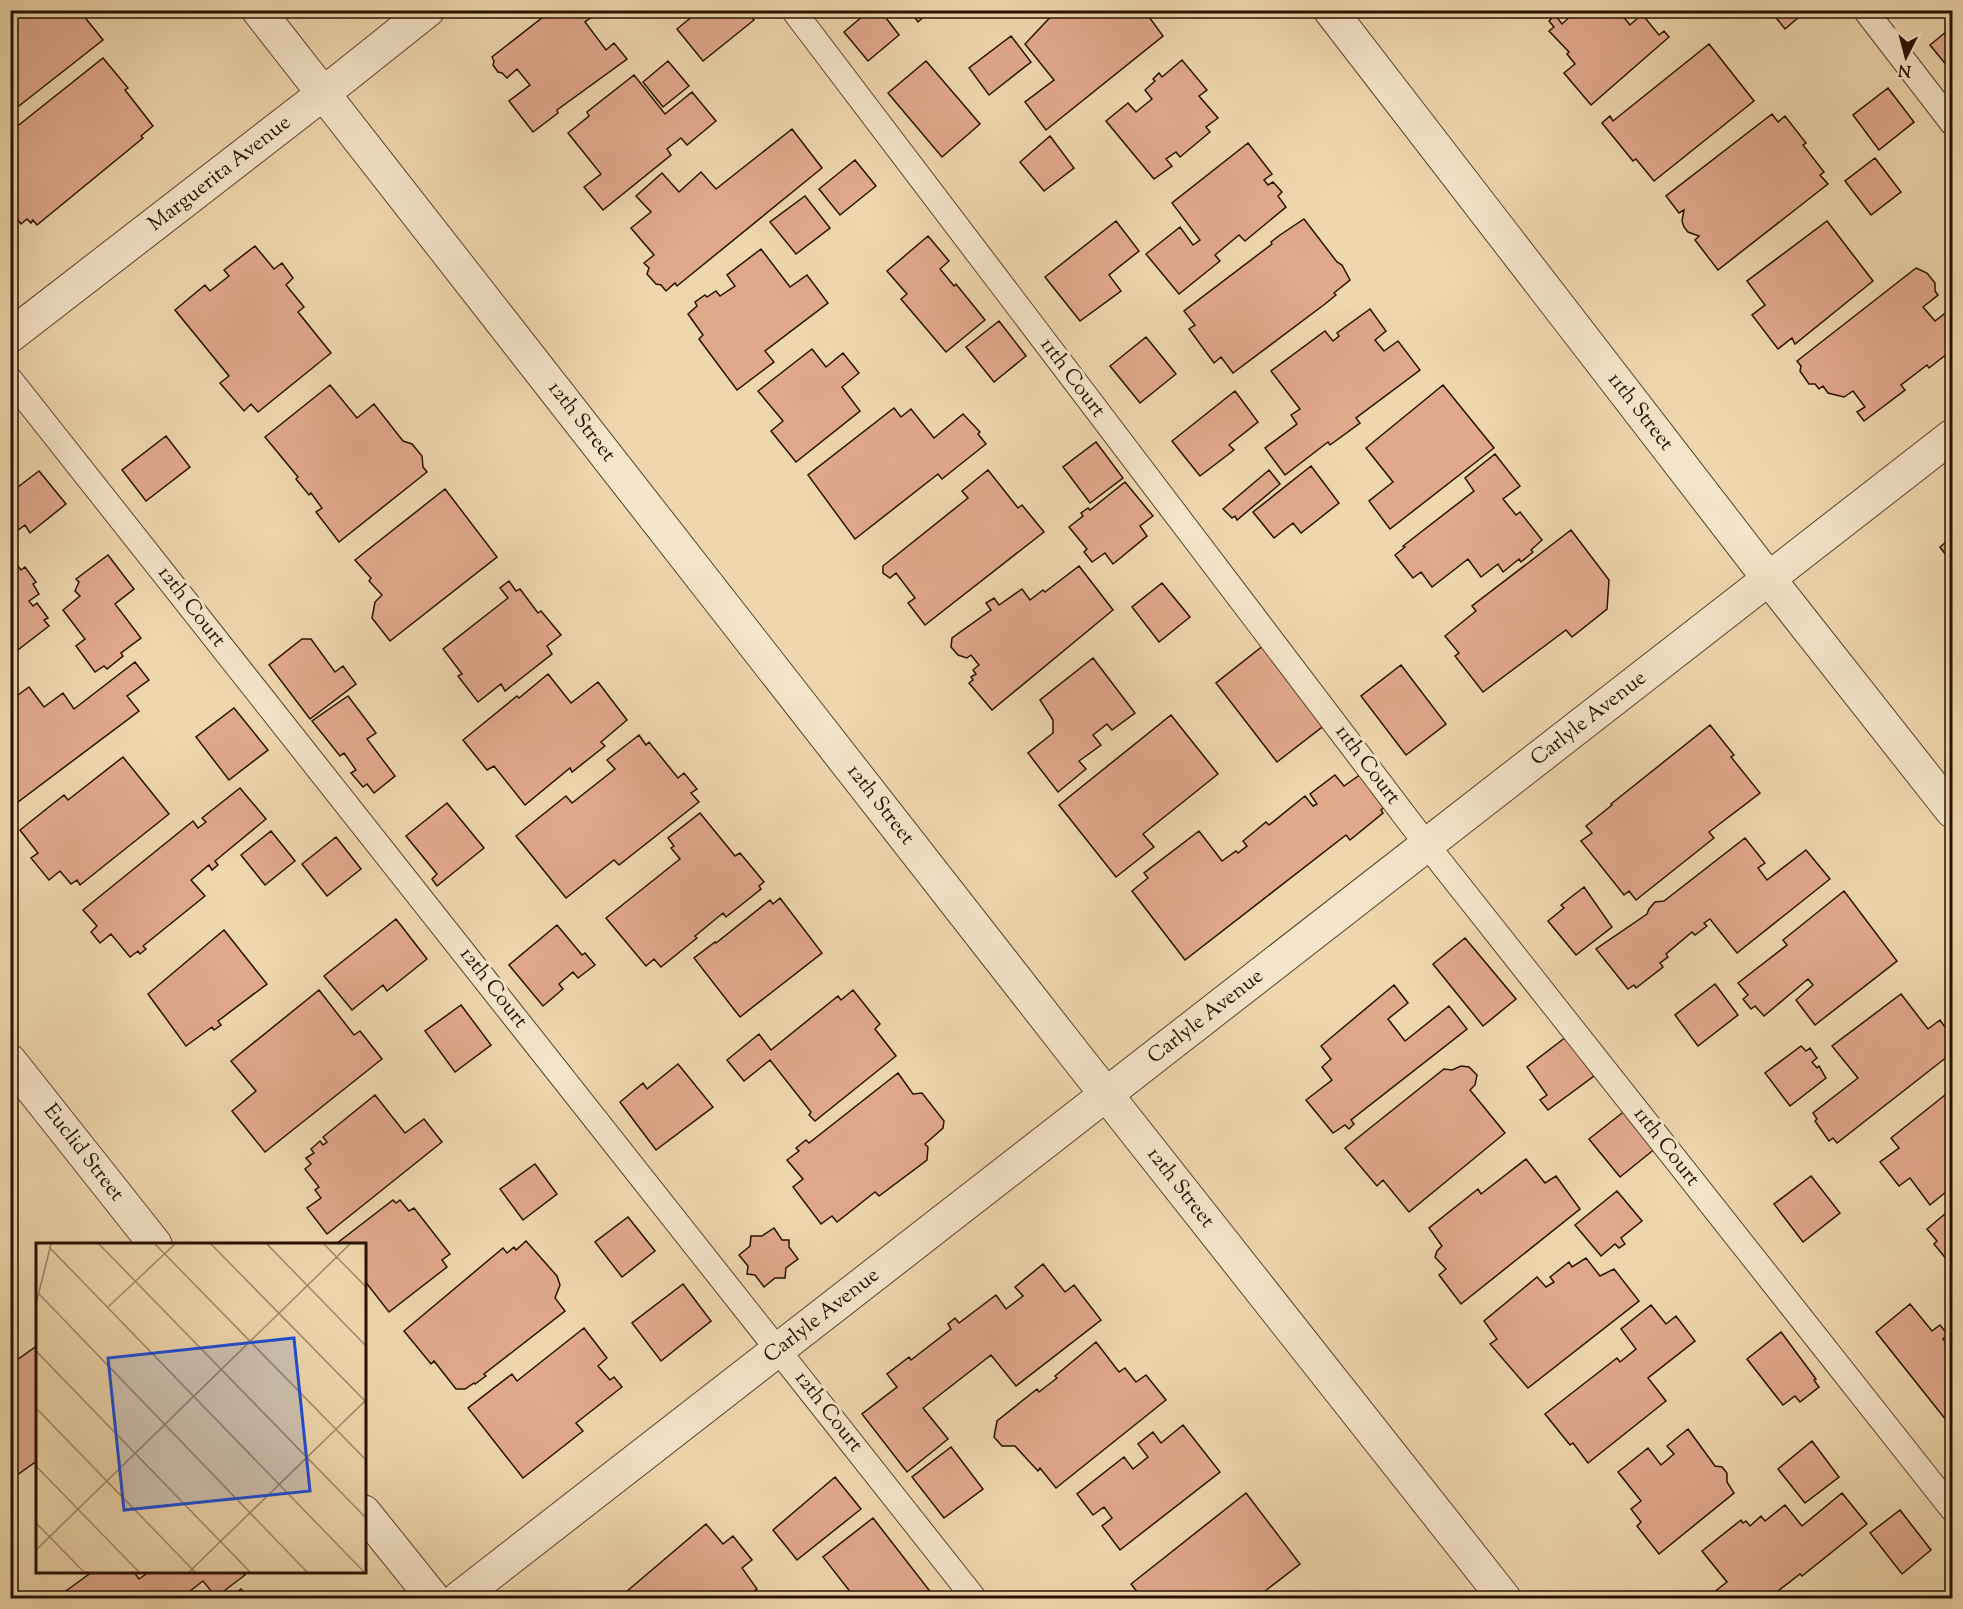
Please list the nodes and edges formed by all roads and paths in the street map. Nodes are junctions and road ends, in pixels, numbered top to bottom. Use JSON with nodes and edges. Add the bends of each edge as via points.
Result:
{"nodes":[{"id":1,"x":258,"y":10,"type":"edge"},
{"id":2,"x":428,"y":10,"type":"edge"},
{"id":3,"x":793,"y":10,"type":"edge"},
{"id":4,"x":1330,"y":10,"type":"edge"},
{"id":5,"x":1864,"y":10,"type":"edge"},
{"id":6,"x":324,"y":93,"type":"junction"},
{"id":7,"x":1953,"y":123,"type":"edge"},
{"id":8,"x":10,"y":336,"type":"edge"},
{"id":9,"x":10,"y":379,"type":"edge"},
{"id":10,"x":1953,"y":436,"type":"edge"},
{"id":11,"x":1769,"y":579,"type":"junction"},
{"id":12,"x":1953,"y":811,"type":"edge"},
{"id":13,"x":1427,"y":844,"type":"junction"},
{"id":14,"x":10,"y":1061,"type":"edge"},
{"id":15,"x":1107,"y":1094,"type":"junction"},
{"id":16,"x":152,"y":1243,"type":"edge"},
{"id":17,"x":778,"y":1350,"type":"junction"},
{"id":18,"x":1953,"y":1509,"type":"edge"},
{"id":19,"x":366,"y":1515,"type":"edge"},
{"id":20,"x":433,"y":1599,"type":"edge"},
{"id":21,"x":459,"y":1599,"type":"edge"},
{"id":22,"x":974,"y":1599,"type":"edge"},
{"id":23,"x":1504,"y":1599,"type":"edge"}],
"edges":[{"from":1,"to":6,"type":"street","name":"12th Street"},
{"from":2,"to":6,"type":"street","name":"Marguerita Avenue"},
{"from":3,"to":13,"type":"lane","name":"11th Court"},
{"from":4,"to":11,"type":"street","name":"11th Street"},
{"from":5,"to":7,"type":"lane"},
{"from":6,"to":8,"type":"street","name":"Marguerita Avenue"},
{"from":6,"to":15,"type":"street","name":"12th Street"},
{"from":9,"to":17,"type":"lane","name":"12th Court"},
{"from":10,"to":11,"type":"street","name":"Carlyle Avenue"},
{"from":11,"to":12,"type":"street","name":"11th Street"},
{"from":11,"to":13,"type":"street","name":"Carlyle Avenue"},
{"from":13,"to":15,"type":"street","name":"Carlyle Avenue"},
{"from":13,"to":18,"type":"lane","name":"11th Court"},
{"from":14,"to":16,"type":"street","name":"Euclid Street"},
{"from":15,"to":17,"type":"street","name":"Carlyle Avenue"},
{"from":15,"to":23,"type":"street","name":"12th Street"},
{"from":17,"to":21,"type":"street","name":"Carlyle Avenue"},
{"from":17,"to":22,"type":"lane","name":"12th Court"},
{"from":19,"to":20,"type":"street"}]}
